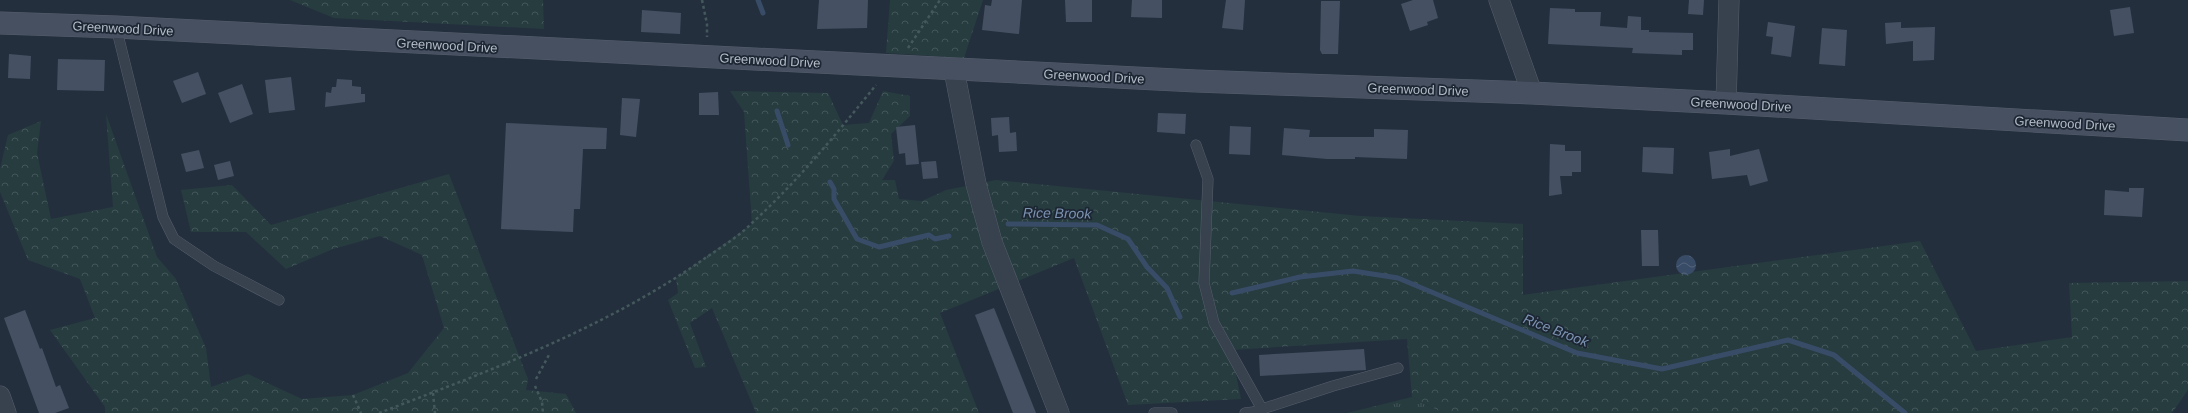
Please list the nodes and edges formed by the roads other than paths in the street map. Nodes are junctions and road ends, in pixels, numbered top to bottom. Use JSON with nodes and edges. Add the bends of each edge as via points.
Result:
{"nodes":[{"id":1,"x":1499,"y":0,"type":"edge"},
{"id":2,"x":1729,"y":0,"type":"edge"},
{"id":3,"x":0,"y":23,"type":"edge"},
{"id":4,"x":116,"y":27,"type":"junction"},
{"id":5,"x":954,"y":70,"type":"junction"},
{"id":6,"x":1532,"y":93,"type":"junction"},
{"id":7,"x":1726,"y":103,"type":"junction"},
{"id":8,"x":2188,"y":130,"type":"edge"},
{"id":9,"x":1196,"y":145,"type":"dead end"},
{"id":10,"x":279,"y":300,"type":"dead end"},
{"id":11,"x":1398,"y":368,"type":"dead end"},
{"id":12,"x":0,"y":396,"type":"edge"},
{"id":13,"x":1262,"y":410,"type":"junction"},
{"id":14,"x":6,"y":413,"type":"edge"},
{"id":15,"x":1060,"y":413,"type":"edge"},
{"id":16,"x":1154,"y":413,"type":"edge"},
{"id":17,"x":1172,"y":413,"type":"edge"},
{"id":18,"x":1245,"y":413,"type":"edge"}],
"edges":[{"from":1,"to":6,"type":"street"},
{"from":2,"to":7,"type":"street"},
{"from":3,"to":4,"type":"main road","name":"Greenwood Drive"},
{"from":4,"to":5,"type":"main road","name":"Greenwood Drive"},
{"from":4,"to":10,"type":"lane","via":[[163,217],[174,239],[214,266]]},
{"from":5,"to":6,"type":"main road","name":"Greenwood Drive","via":[[1196,82]]},
{"from":5,"to":15,"type":"street","via":[[976,184],[992,242]]},
{"from":6,"to":7,"type":"main road","name":"Greenwood Drive"},
{"from":7,"to":8,"type":"main road","name":"Greenwood Drive"},
{"from":9,"to":13,"type":"lane","via":[[1208,179],[1204,283],[1214,322]]},
{"from":11,"to":13,"type":"lane"},
{"from":12,"to":14,"type":"street"},
{"from":13,"to":18,"type":"lane"},
{"from":16,"to":17,"type":"lane"}]}
